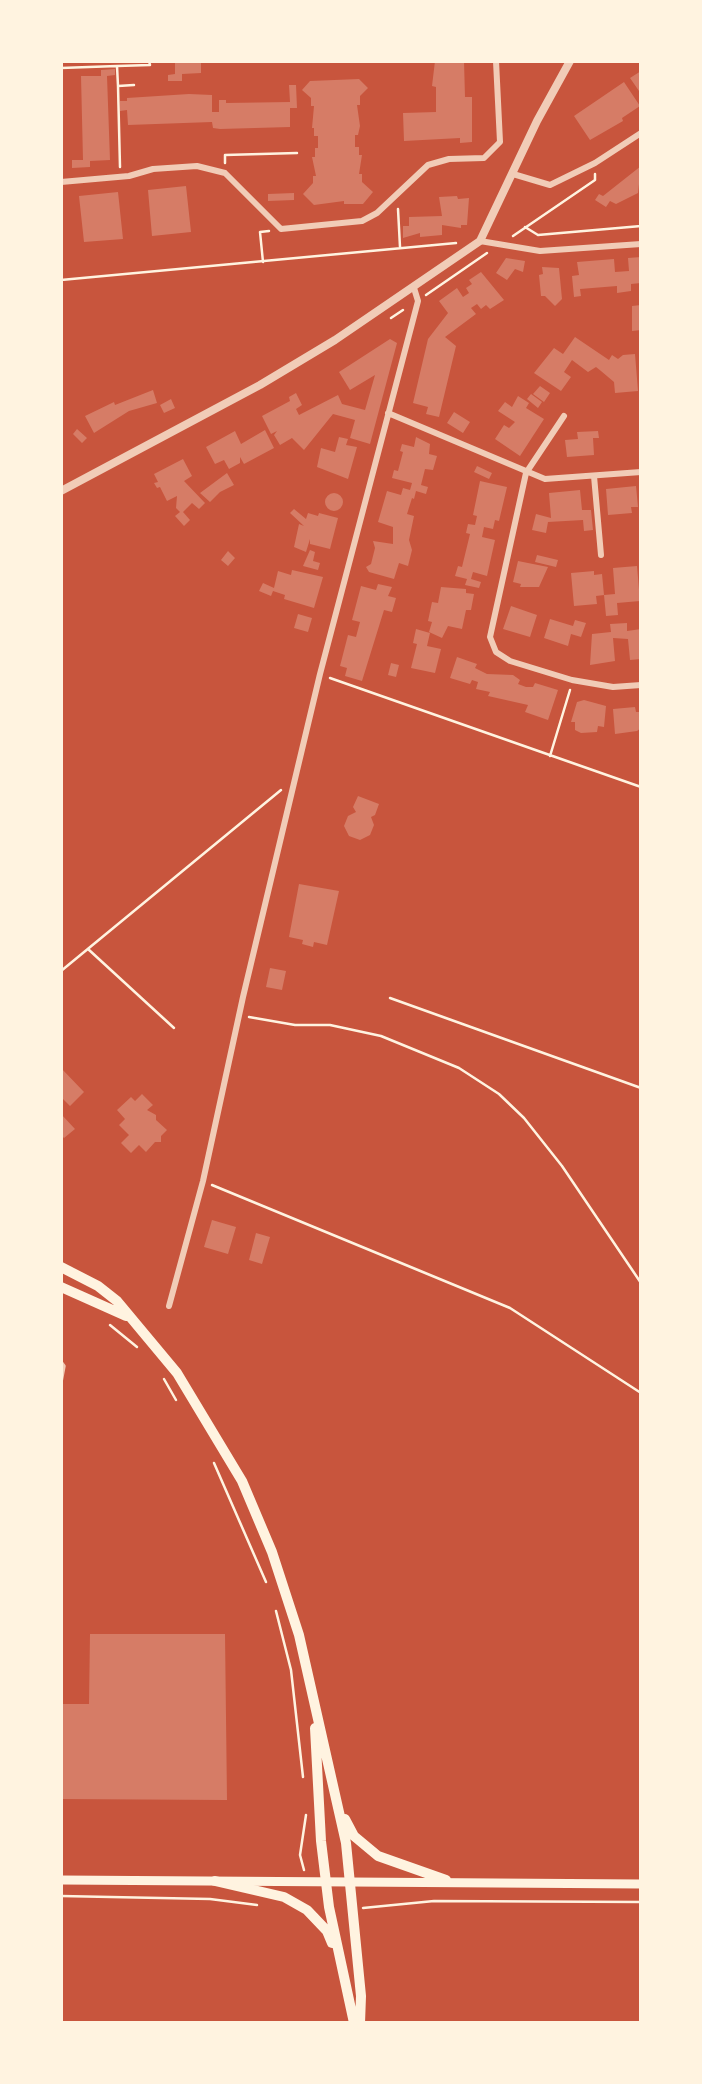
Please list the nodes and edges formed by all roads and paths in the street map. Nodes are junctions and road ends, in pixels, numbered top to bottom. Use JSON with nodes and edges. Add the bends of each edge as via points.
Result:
{"nodes":[{"id":1,"x":149,"y":61,"type":"edge"},
{"id":2,"x":496,"y":61,"type":"edge"},
{"id":3,"x":570,"y":61,"type":"edge"},
{"id":4,"x":117,"y":66,"type":"junction"},
{"id":5,"x":61,"y":68,"type":"edge"},
{"id":6,"x":134,"y":85,"type":"dead end"},
{"id":7,"x":118,"y":86,"type":"junction"},
{"id":8,"x":641,"y":133,"type":"edge"},
{"id":9,"x":298,"y":153,"type":"dead end"},
{"id":10,"x":595,"y":163,"type":"junction"},
{"id":11,"x":225,"y":173,"type":"junction"},
{"id":12,"x":513,"y":174,"type":"junction"},
{"id":13,"x":120,"y":177,"type":"junction"},
{"id":14,"x":61,"y":181,"type":"edge"},
{"id":15,"x":398,"y":195,"type":"junction"},
{"id":16,"x":641,"y":226,"type":"edge"},
{"id":17,"x":281,"y":229,"type":"junction"},
{"id":18,"x":480,"y":241,"type":"junction"},
{"id":19,"x":641,"y":244,"type":"edge"},
{"id":20,"x":400,"y":247,"type":"junction"},
{"id":21,"x":263,"y":262,"type":"junction"},
{"id":22,"x":61,"y":280,"type":"edge"},
{"id":23,"x":414,"y":288,"type":"junction"},
{"id":24,"x":388,"y":413,"type":"junction"},
{"id":25,"x":564,"y":416,"type":"dead end"},
{"id":26,"x":641,"y":472,"type":"edge"},
{"id":27,"x":526,"y":473,"type":"junction"},
{"id":28,"x":594,"y":476,"type":"junction"},
{"id":29,"x":61,"y":491,"type":"edge"},
{"id":30,"x":601,"y":555,"type":"dead end"},
{"id":31,"x":320,"y":674,"type":"junction"},
{"id":32,"x":572,"y":680,"type":"junction"},
{"id":33,"x":641,"y":685,"type":"edge"},
{"id":34,"x":550,"y":756,"type":"junction"},
{"id":35,"x":295,"y":779,"type":"junction"},
{"id":36,"x":641,"y":787,"type":"edge"},
{"id":37,"x":88,"y":949,"type":"junction"},
{"id":38,"x":61,"y":971,"type":"edge"},
{"id":39,"x":390,"y":998,"type":"dead end"},
{"id":40,"x":239,"y":1014,"type":"junction"},
{"id":41,"x":174,"y":1028,"type":"dead end"},
{"id":42,"x":641,"y":1088,"type":"edge"},
{"id":43,"x":203,"y":1181,"type":"junction"},
{"id":44,"x":61,"y":1267,"type":"edge"},
{"id":45,"x":640,"y":1283,"type":"edge"},
{"id":46,"x":61,"y":1287,"type":"edge"},
{"id":47,"x":169,"y":1306,"type":"dead end"},
{"id":48,"x":129,"y":1317,"type":"junction"},
{"id":49,"x":102,"y":1320,"type":"dead end"},
{"id":50,"x":139,"y":1350,"type":"dead end"},
{"id":51,"x":61,"y":1362,"type":"edge"},
{"id":52,"x":157,"y":1371,"type":"dead end"},
{"id":53,"x":61,"y":1382,"type":"edge"},
{"id":54,"x":641,"y":1393,"type":"edge"},
{"id":55,"x":177,"y":1402,"type":"dead end"},
{"id":56,"x":213,"y":1460,"type":"dead end"},
{"id":57,"x":268,"y":1586,"type":"dead end"},
{"id":58,"x":275,"y":1608,"type":"dead end"},
{"id":59,"x":314,"y":1704,"type":"junction"},
{"id":60,"x":304,"y":1785,"type":"dead end"},
{"id":61,"x":339,"y":1804,"type":"junction"},
{"id":62,"x":306,"y":1813,"type":"dead end"},
{"id":63,"x":61,"y":1880,"type":"edge"},
{"id":64,"x":307,"y":1880,"type":"junction"},
{"id":65,"x":326,"y":1880,"type":"junction"},
{"id":66,"x":352,"y":1880,"type":"junction"},
{"id":67,"x":446,"y":1880,"type":"junction"},
{"id":68,"x":215,"y":1881,"type":"junction"},
{"id":69,"x":641,"y":1884,"type":"edge"},
{"id":70,"x":61,"y":1896,"type":"edge"},
{"id":71,"x":641,"y":1902,"type":"edge"},
{"id":72,"x":261,"y":1906,"type":"dead end"},
{"id":73,"x":354,"y":1909,"type":"junction"},
{"id":74,"x":340,"y":1959,"type":"junction"},
{"id":75,"x":354,"y":2023,"type":"edge"},
{"id":76,"x":360,"y":2023,"type":"edge"}],
"edges":[{"from":1,"to":4,"type":"path","via":[[149,65]]},
{"from":2,"to":15,"type":"street","via":[[500,142],[484,158],[428,165]]},
{"from":3,"to":12,"type":"street"},
{"from":4,"to":5,"type":"path"},
{"from":4,"to":7,"type":"path"},
{"from":6,"to":7,"type":"path"},
{"from":7,"to":13,"type":"path"},
{"from":8,"to":10,"type":"street"},
{"from":9,"to":11,"type":"path","via":[[225,155]]},
{"from":10,"to":12,"type":"street","via":[[550,185]]},
{"from":10,"to":16,"type":"path","via":[[595,180],[525,227],[538,236]]},
{"from":11,"to":13,"type":"street","via":[[197,166]]},
{"from":11,"to":17,"type":"street"},
{"from":12,"to":18,"type":"street"},
{"from":13,"to":14,"type":"street"},
{"from":15,"to":17,"type":"street","via":[[362,221]]},
{"from":15,"to":20,"type":"path"},
{"from":17,"to":21,"type":"path","via":[[260,232]]},
{"from":18,"to":19,"type":"street","via":[[540,251]]},
{"from":18,"to":20,"type":"path"},
{"from":18,"to":23,"type":"street"},
{"from":20,"to":21,"type":"path"},
{"from":21,"to":22,"type":"path"},
{"from":23,"to":24,"type":"street","via":[[418,301]]},
{"from":23,"to":29,"type":"street","via":[[260,385]]},
{"from":24,"to":27,"type":"street"},
{"from":24,"to":31,"type":"street"},
{"from":25,"to":27,"type":"street"},
{"from":26,"to":28,"type":"street"},
{"from":27,"to":28,"type":"street","via":[[545,479]]},
{"from":27,"to":32,"type":"street","via":[[490,637],[495,652],[502,656]]},
{"from":28,"to":30,"type":"street"},
{"from":31,"to":34,"type":"path"},
{"from":31,"to":35,"type":"street"},
{"from":32,"to":33,"type":"street","via":[[613,687]]},
{"from":32,"to":34,"type":"path"},
{"from":34,"to":36,"type":"path"},
{"from":35,"to":37,"type":"path"},
{"from":35,"to":40,"type":"street"},
{"from":37,"to":38,"type":"path"},
{"from":37,"to":41,"type":"path"},
{"from":39,"to":42,"type":"path"},
{"from":40,"to":43,"type":"street"},
{"from":40,"to":45,"type":"path","via":[[381,1036],[459,1068],[499,1094],[562,1166]]},
{"from":43,"to":47,"type":"street"},
{"from":43,"to":54,"type":"path","via":[[510,1308]]},
{"from":44,"to":48,"type":"main road","via":[[98,1286]]},
{"from":46,"to":48,"type":"main road"},
{"from":48,"to":59,"type":"main road","via":[[177,1373],[242,1481],[292,1612]]},
{"from":49,"to":50,"type":"path"},
{"from":51,"to":53,"type":"lane"},
{"from":52,"to":55,"type":"path"},
{"from":56,"to":57,"type":"path"},
{"from":58,"to":60,"type":"path","via":[[291,1670]]},
{"from":59,"to":61,"type":"main road"},
{"from":59,"to":65,"type":"main road"},
{"from":61,"to":66,"type":"main road"},
{"from":61,"to":67,"type":"main road","via":[[354,1836],[379,1856]]},
{"from":62,"to":64,"type":"path","via":[[300,1855]]},
{"from":63,"to":68,"type":"main road"},
{"from":64,"to":65,"type":"main road"},
{"from":64,"to":68,"type":"main road"},
{"from":65,"to":66,"type":"main road"},
{"from":65,"to":74,"type":"main road"},
{"from":66,"to":67,"type":"main road"},
{"from":66,"to":73,"type":"main road"},
{"from":67,"to":69,"type":"main road"},
{"from":68,"to":74,"type":"main road","via":[[284,1897],[307,1910],[327,1931]]},
{"from":70,"to":72,"type":"path","via":[[209,1899]]},
{"from":71,"to":73,"type":"path","via":[[434,1901]]},
{"from":73,"to":76,"type":"main road"},
{"from":74,"to":75,"type":"main road"}]}
